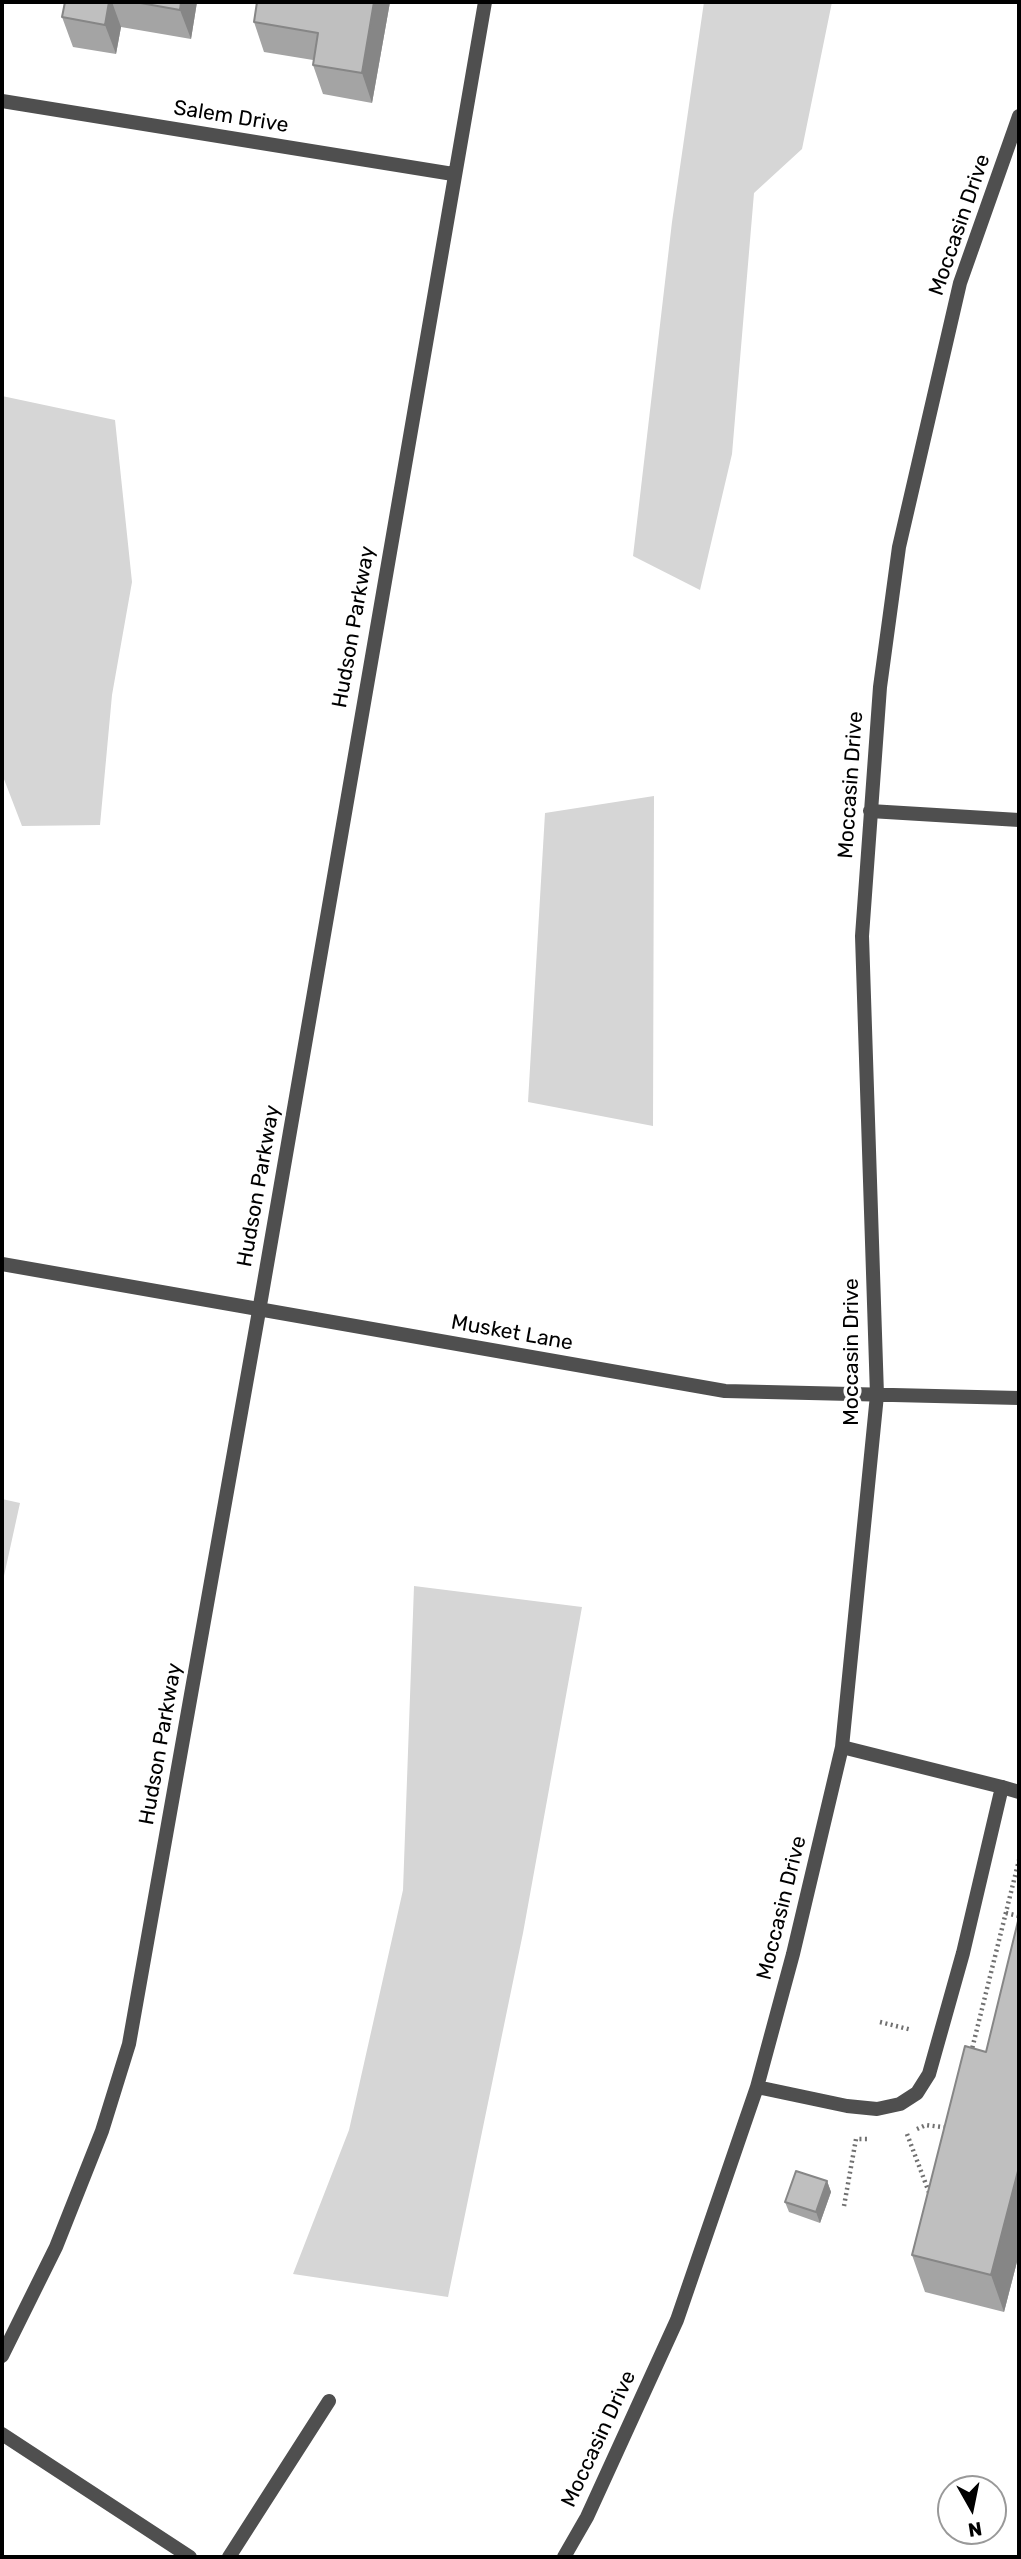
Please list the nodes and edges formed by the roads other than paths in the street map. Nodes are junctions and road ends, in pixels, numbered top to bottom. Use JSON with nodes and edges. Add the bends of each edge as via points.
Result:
{"nodes":[{"id":1,"x":485,"y":2,"type":"edge"},
{"id":2,"x":2,"y":102,"type":"edge"},
{"id":3,"x":1019,"y":116,"type":"edge"},
{"id":4,"x":453,"y":174,"type":"junction"},
{"id":5,"x":870,"y":811,"type":"junction"},
{"id":6,"x":1019,"y":820,"type":"edge"},
{"id":7,"x":2,"y":1264,"type":"edge"},
{"id":8,"x":259,"y":1311,"type":"junction"},
{"id":9,"x":877,"y":1395,"type":"junction"},
{"id":10,"x":1019,"y":1398,"type":"edge"},
{"id":11,"x":842,"y":1747,"type":"junction"},
{"id":12,"x":1002,"y":1787,"type":"junction"},
{"id":13,"x":1019,"y":1792,"type":"edge"},
{"id":14,"x":757,"y":2087,"type":"junction"},
{"id":15,"x":2,"y":2356,"type":"edge"},
{"id":16,"x":329,"y":2401,"type":"dead end"},
{"id":17,"x":2,"y":2434,"type":"edge"},
{"id":18,"x":190,"y":2557,"type":"edge"},
{"id":19,"x":229,"y":2557,"type":"edge"},
{"id":20,"x":564,"y":2557,"type":"edge"}],
"edges":[{"from":1,"to":4,"type":"street","name":"Hudson Parkway"},
{"from":2,"to":4,"type":"street","name":"Salem Drive"},
{"from":3,"to":5,"type":"street","name":"Moccasin Drive","via":[[960,283],[915,467],[880,687]]},
{"from":4,"to":8,"type":"street","name":"Hudson Parkway"},
{"from":5,"to":6,"type":"street"},
{"from":5,"to":9,"type":"street","name":"Moccasin Drive","via":[[862,936]]},
{"from":7,"to":8,"type":"street","name":"Musket Lane"},
{"from":8,"to":9,"type":"street","name":"Musket Lane","via":[[725,1391]]},
{"from":8,"to":15,"type":"street","name":"Hudson Parkway","via":[[129,2044],[102,2131],[56,2247]]},
{"from":9,"to":10,"type":"street","name":"Musket Lane"},
{"from":9,"to":11,"type":"street","name":"Moccasin Drive"},
{"from":11,"to":12,"type":"street"},
{"from":11,"to":14,"type":"street","name":"Moccasin Drive"},
{"from":12,"to":13,"type":"street"},
{"from":12,"to":14,"type":"street","via":[[946,2018],[929,2074],[917,2093],[900,2104],[877,2109]]},
{"from":14,"to":20,"type":"street","name":"Moccasin Drive","via":[[677,2320],[587,2517]]},
{"from":16,"to":19,"type":"street"},
{"from":17,"to":18,"type":"street"}]}
